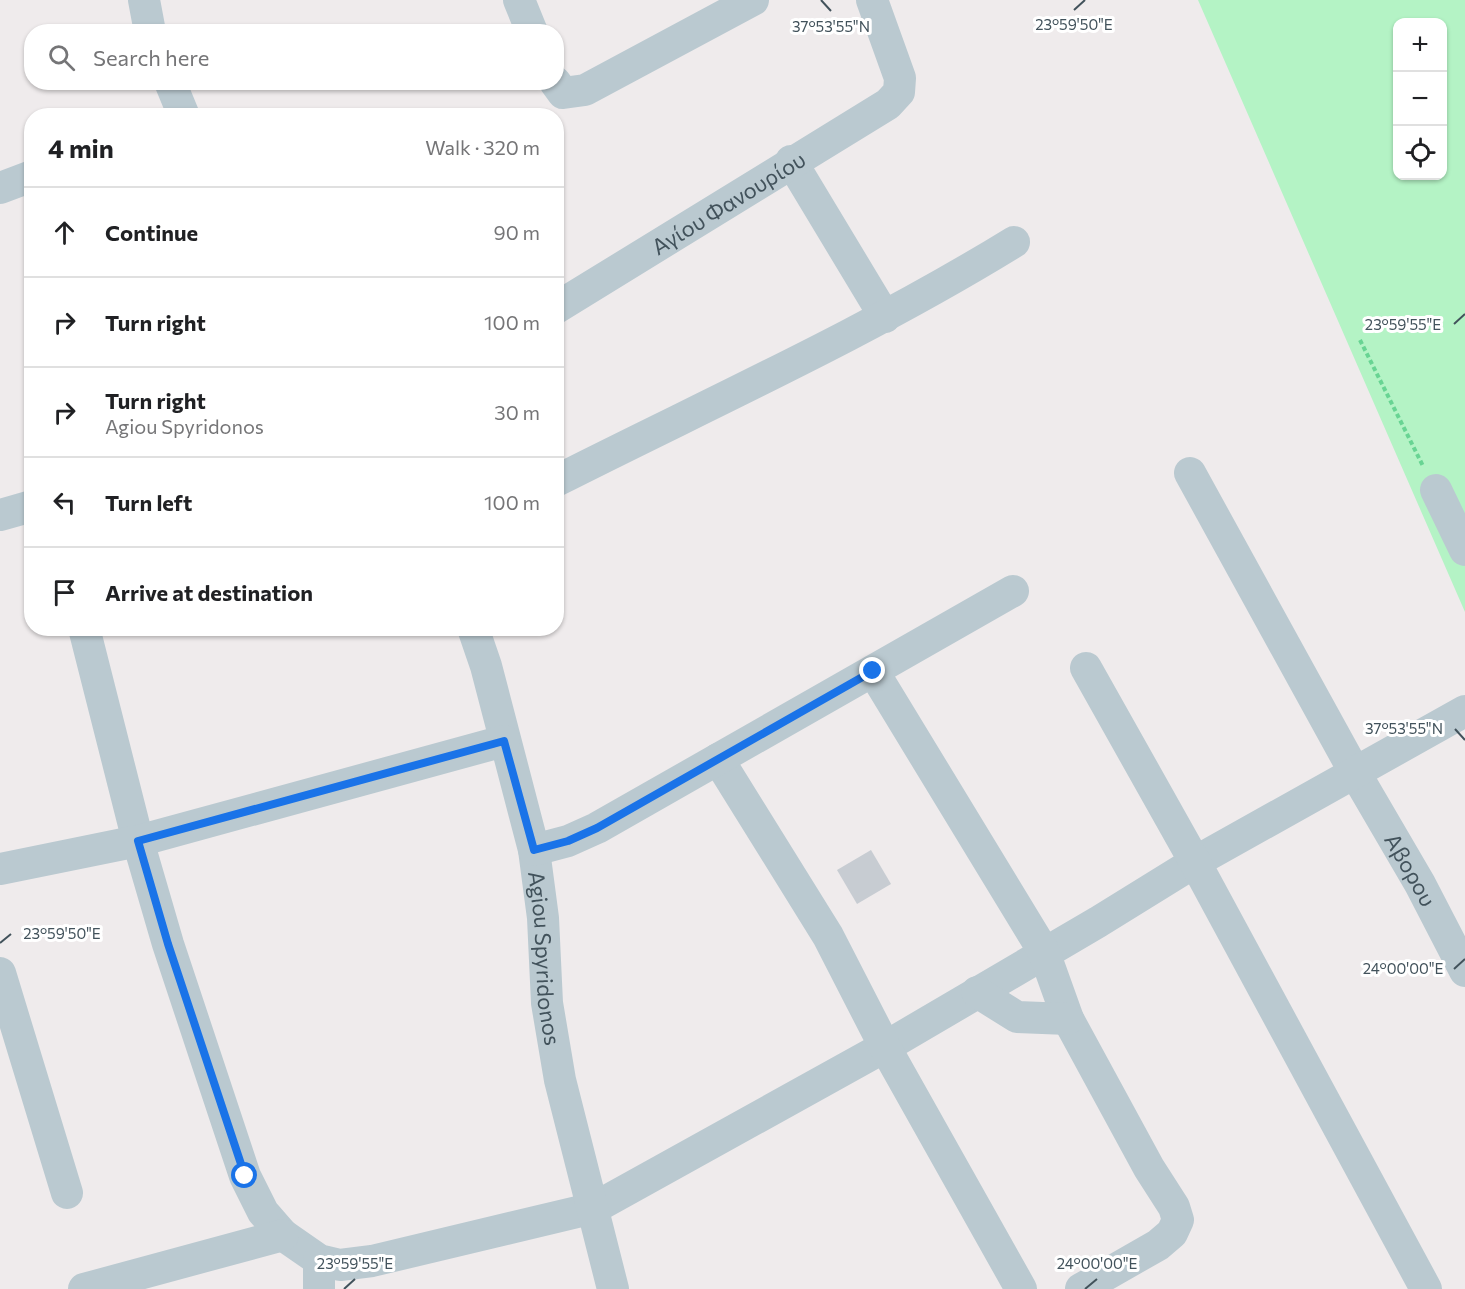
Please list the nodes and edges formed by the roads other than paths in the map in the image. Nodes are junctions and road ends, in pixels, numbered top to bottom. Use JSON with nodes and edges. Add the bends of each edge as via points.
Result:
{"nodes":[{"id":1,"x":144,"y":0,"type":"edge"},
{"id":2,"x":519,"y":0,"type":"edge"},
{"id":3,"x":753,"y":0,"type":"edge"},
{"id":4,"x":872,"y":0,"type":"edge"},
{"id":5,"x":148,"y":24,"type":"edge"},
{"id":6,"x":529,"y":24,"type":"edge"},
{"id":7,"x":174,"y":90,"type":"edge"},
{"id":8,"x":561,"y":90,"type":"edge"},
{"id":9,"x":180,"y":108,"type":"edge"},
{"id":10,"x":791,"y":161,"type":"junction"},
{"id":11,"x":24,"y":179,"type":"edge"},
{"id":12,"x":0,"y":188,"type":"edge"},
{"id":13,"x":1014,"y":242,"type":"dead end"},
{"id":14,"x":564,"y":303,"type":"edge"},
{"id":15,"x":885,"y":317,"type":"junction"},
{"id":16,"x":1190,"y":473,"type":"dead end"},
{"id":17,"x":564,"y":477,"type":"edge"},
{"id":18,"x":1436,"y":490,"type":"road end"},
{"id":19,"x":24,"y":508,"type":"edge"},
{"id":20,"x":0,"y":515,"type":"edge"},
{"id":21,"x":1465,"y":550,"type":"edge"},
{"id":22,"x":1013,"y":591,"type":"dead end"},
{"id":23,"x":86,"y":636,"type":"edge"},
{"id":24,"x":476,"y":636,"type":"edge"},
{"id":25,"x":1086,"y":668,"type":"dead end"},
{"id":26,"x":873,"y":671,"type":"junction"},
{"id":27,"x":1465,"y":711,"type":"edge"},
{"id":28,"x":504,"y":741,"type":"junction"},
{"id":29,"x":718,"y":759,"type":"junction"},
{"id":30,"x":1354,"y":771,"type":"junction"},
{"id":31,"x":138,"y":841,"type":"junction"},
{"id":32,"x":534,"y":850,"type":"junction"},
{"id":33,"x":1195,"y":862,"type":"junction"},
{"id":34,"x":0,"y":869,"type":"edge"},
{"id":35,"x":1044,"y":952,"type":"junction"},
{"id":36,"x":1465,"y":971,"type":"edge"},
{"id":37,"x":0,"y":973,"type":"edge"},
{"id":38,"x":977,"y":992,"type":"junction"},
{"id":39,"x":1068,"y":1019,"type":"junction"},
{"id":40,"x":885,"y":1047,"type":"junction"},
{"id":41,"x":67,"y":1193,"type":"dead end"},
{"id":42,"x":594,"y":1208,"type":"junction"},
{"id":43,"x":283,"y":1235,"type":"junction"},
{"id":44,"x":319,"y":1274,"type":"edge"},
{"id":45,"x":84,"y":1289,"type":"edge"},
{"id":46,"x":613,"y":1289,"type":"edge"},
{"id":47,"x":1021,"y":1289,"type":"edge"},
{"id":48,"x":1082,"y":1289,"type":"edge"},
{"id":49,"x":1426,"y":1289,"type":"edge"}],
"edges":[{"from":1,"to":5,"type":"street"},
{"from":2,"to":6,"type":"street"},
{"from":3,"to":8,"type":"street","via":[[585,90]]},
{"from":4,"to":10,"type":"street","name":"Αγίου Φανουρίου","via":[[900,78],[898,92],[888,104]]},
{"from":7,"to":9,"type":"street"},
{"from":10,"to":14,"type":"street","name":"Αγίου Φανουρίου"},
{"from":10,"to":15,"type":"street"},
{"from":11,"to":12,"type":"street"},
{"from":13,"to":15,"type":"street"},
{"from":15,"to":17,"type":"street"},
{"from":16,"to":30,"type":"street","name":"Αβορου"},
{"from":18,"to":21,"type":"street"},
{"from":19,"to":20,"type":"street"},
{"from":22,"to":26,"type":"street"},
{"from":23,"to":31,"type":"street"},
{"from":24,"to":28,"type":"street","name":"Agiou Spyridonos"},
{"from":25,"to":33,"type":"street"},
{"from":26,"to":29,"type":"street"},
{"from":26,"to":35,"type":"street"},
{"from":27,"to":30,"type":"street"},
{"from":28,"to":31,"type":"street"},
{"from":28,"to":32,"type":"street","name":"Agiou Spyridonos"},
{"from":29,"to":32,"type":"street","via":[[597,828]]},
{"from":29,"to":40,"type":"street","via":[[828,936]]},
{"from":30,"to":33,"type":"street"},
{"from":30,"to":36,"type":"street","name":"Αβορου"},
{"from":31,"to":34,"type":"street"},
{"from":31,"to":43,"type":"street","via":[[245,1176],[263,1212]]},
{"from":32,"to":42,"type":"street","name":"Agiou Spyridonos","via":[[549,1014],[560,1080]]},
{"from":33,"to":35,"type":"street"},
{"from":33,"to":49,"type":"street"},
{"from":35,"to":38,"type":"street"},
{"from":35,"to":39,"type":"street"},
{"from":37,"to":41,"type":"street"},
{"from":38,"to":39,"type":"street","via":[[1017,1017]]},
{"from":38,"to":40,"type":"street"},
{"from":39,"to":48,"type":"street","via":[[1178,1220],[1172,1233],[1158,1245]]},
{"from":40,"to":42,"type":"street"},
{"from":40,"to":47,"type":"street"},
{"from":42,"to":44,"type":"street","via":[[372,1261],[340,1265]]},
{"from":42,"to":46,"type":"street","name":"Agiou Spyridonos"},
{"from":43,"to":44,"type":"street"},
{"from":43,"to":45,"type":"street"}]}
